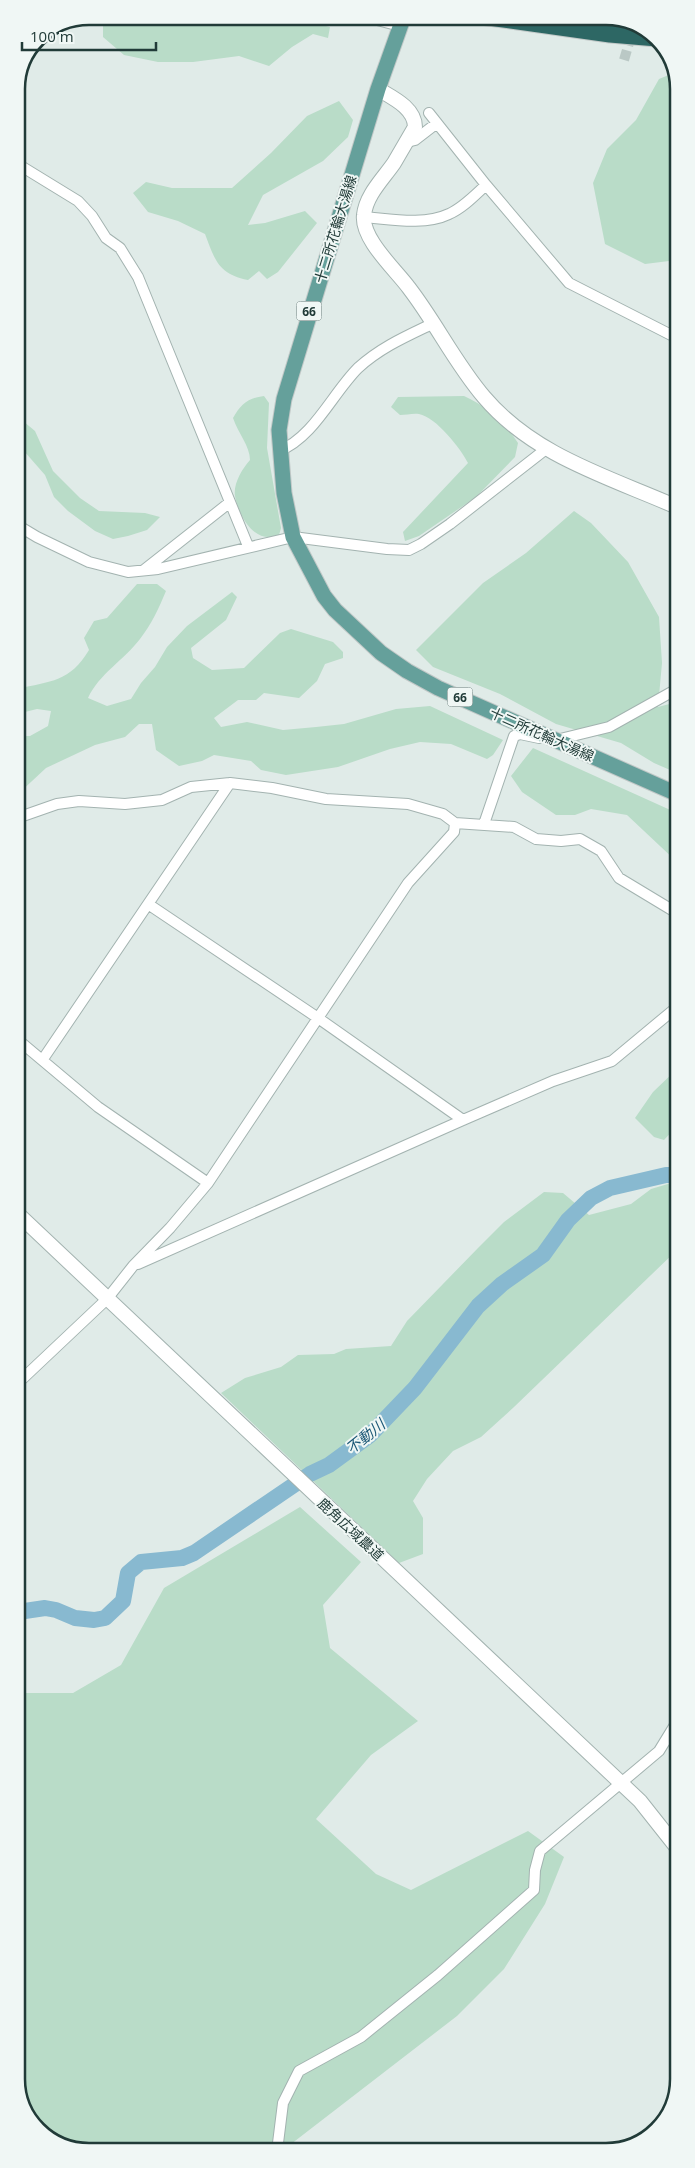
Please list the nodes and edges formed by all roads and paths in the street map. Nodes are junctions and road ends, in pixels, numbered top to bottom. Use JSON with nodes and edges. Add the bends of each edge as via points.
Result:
{"nodes":[{"id":1,"x":401,"y":25,"type":"edge"},
{"id":2,"x":538,"y":25,"type":"edge"},
{"id":3,"x":645,"y":38,"type":"edge"},
{"id":4,"x":378,"y":90,"type":"junction"},
{"id":5,"x":429,"y":113,"type":"dead end"},
{"id":6,"x":437,"y":122,"type":"junction"},
{"id":7,"x":407,"y":142,"type":"junction"},
{"id":8,"x":25,"y":169,"type":"edge"},
{"id":9,"x":486,"y":185,"type":"junction"},
{"id":10,"x":363,"y":217,"type":"junction"},
{"id":11,"x":434,"y":323,"type":"junction"},
{"id":12,"x":670,"y":334,"type":"edge"},
{"id":13,"x":546,"y":449,"type":"junction"},
{"id":14,"x":279,"y":451,"type":"junction"},
{"id":15,"x":229,"y":503,"type":"junction"},
{"id":16,"x":670,"y":503,"type":"edge"},
{"id":17,"x":25,"y":530,"type":"edge"},
{"id":18,"x":294,"y":537,"type":"junction"},
{"id":19,"x":248,"y":546,"type":"junction"},
{"id":20,"x":143,"y":570,"type":"junction"},
{"id":21,"x":670,"y":693,"type":"edge"},
{"id":22,"x":556,"y":740,"type":"junction"},
{"id":23,"x":230,"y":783,"type":"junction"},
{"id":24,"x":670,"y":791,"type":"edge"},
{"id":25,"x":25,"y":815,"type":"edge"},
{"id":26,"x":455,"y":823,"type":"junction"},
{"id":27,"x":484,"y":824,"type":"junction"},
{"id":28,"x":148,"y":904,"type":"junction"},
{"id":29,"x":670,"y":909,"type":"edge"},
{"id":30,"x":670,"y":1014,"type":"edge"},
{"id":31,"x":318,"y":1018,"type":"junction"},
{"id":32,"x":25,"y":1044,"type":"edge"},
{"id":33,"x":44,"y":1059,"type":"junction"},
{"id":34,"x":463,"y":1120,"type":"junction"},
{"id":35,"x":208,"y":1183,"type":"junction"},
{"id":36,"x":25,"y":1221,"type":"edge"},
{"id":37,"x":133,"y":1266,"type":"junction"},
{"id":38,"x":107,"y":1299,"type":"junction"},
{"id":39,"x":25,"y":1377,"type":"edge"},
{"id":40,"x":670,"y":1733,"type":"edge"},
{"id":41,"x":619,"y":1782,"type":"junction"},
{"id":42,"x":670,"y":1839,"type":"edge"},
{"id":43,"x":278,"y":2143,"type":"edge"}],
"edges":[{"from":1,"to":4,"type":"main road","name":"十二所花輪大湯線","number":"66"},
{"from":2,"to":3,"type":"highway"},
{"from":4,"to":7,"type":"street","via":[[405,107],[415,118],[415,127]]},
{"from":4,"to":14,"type":"main road","name":"十二所花輪大湯線","number":"66","via":[[292,366],[279,430]]},
{"from":5,"to":6,"type":"street"},
{"from":6,"to":7,"type":"street","via":[[415,140]]},
{"from":6,"to":9,"type":"street"},
{"from":7,"to":10,"type":"street","via":[[367,202]]},
{"from":8,"to":15,"type":"street","via":[[78,201],[106,238],[120,248],[138,277]]},
{"from":9,"to":10,"type":"street","via":[[449,214],[432,219]]},
{"from":9,"to":12,"type":"street","via":[[570,283]]},
{"from":10,"to":11,"type":"street","via":[[376,246]]},
{"from":11,"to":13,"type":"street","via":[[449,350],[485,398]]},
{"from":11,"to":14,"type":"street","via":[[386,346],[358,369],[298,442]]},
{"from":13,"to":16,"type":"street","via":[[588,471]]},
{"from":13,"to":18,"type":"street","via":[[450,524],[409,550]]},
{"from":14,"to":18,"type":"main road","name":"十二所花輪大湯線","number":"66"},
{"from":15,"to":19,"type":"street"},
{"from":15,"to":20,"type":"street"},
{"from":17,"to":20,"type":"street","via":[[89,562],[128,572]]},
{"from":18,"to":19,"type":"street"},
{"from":18,"to":22,"type":"main road","name":"十二所花輪大湯線","number":"66","via":[[324,596],[381,653],[438,688]]},
{"from":19,"to":20,"type":"street"},
{"from":21,"to":22,"type":"street","via":[[609,727]]},
{"from":22,"to":24,"type":"main road","name":"十二所花輪大湯線","number":"66"},
{"from":22,"to":27,"type":"street","via":[[520,734],[514,736]]},
{"from":23,"to":25,"type":"street","via":[[191,787],[162,800],[125,804],[79,801],[57,804]]},
{"from":23,"to":26,"type":"street","via":[[326,799],[408,804],[443,814]]},
{"from":23,"to":28,"type":"street"},
{"from":26,"to":27,"type":"street"},
{"from":26,"to":31,"type":"street","via":[[454,832],[408,883]]},
{"from":27,"to":29,"type":"street","via":[[514,827],[536,839],[580,839],[601,851],[619,878]]},
{"from":28,"to":31,"type":"street"},
{"from":28,"to":33,"type":"street"},
{"from":30,"to":34,"type":"street","via":[[612,1061]]},
{"from":31,"to":34,"type":"street"},
{"from":31,"to":35,"type":"street"},
{"from":32,"to":33,"type":"street"},
{"from":33,"to":35,"type":"street","via":[[98,1107]]},
{"from":34,"to":37,"type":"street"},
{"from":35,"to":37,"type":"street"},
{"from":36,"to":38,"type":"street","name":"鹿角広域農道"},
{"from":37,"to":38,"type":"street"},
{"from":38,"to":39,"type":"street"},
{"from":38,"to":41,"type":"street","name":"鹿角広域農道"},
{"from":40,"to":41,"type":"street","via":[[659,1751]]},
{"from":41,"to":42,"type":"street","name":"鹿角広域農道","via":[[640,1801]]},
{"from":41,"to":43,"type":"street","via":[[540,1851],[534,1890],[523,1900],[361,2037],[299,2071],[283,2103]]}]}
